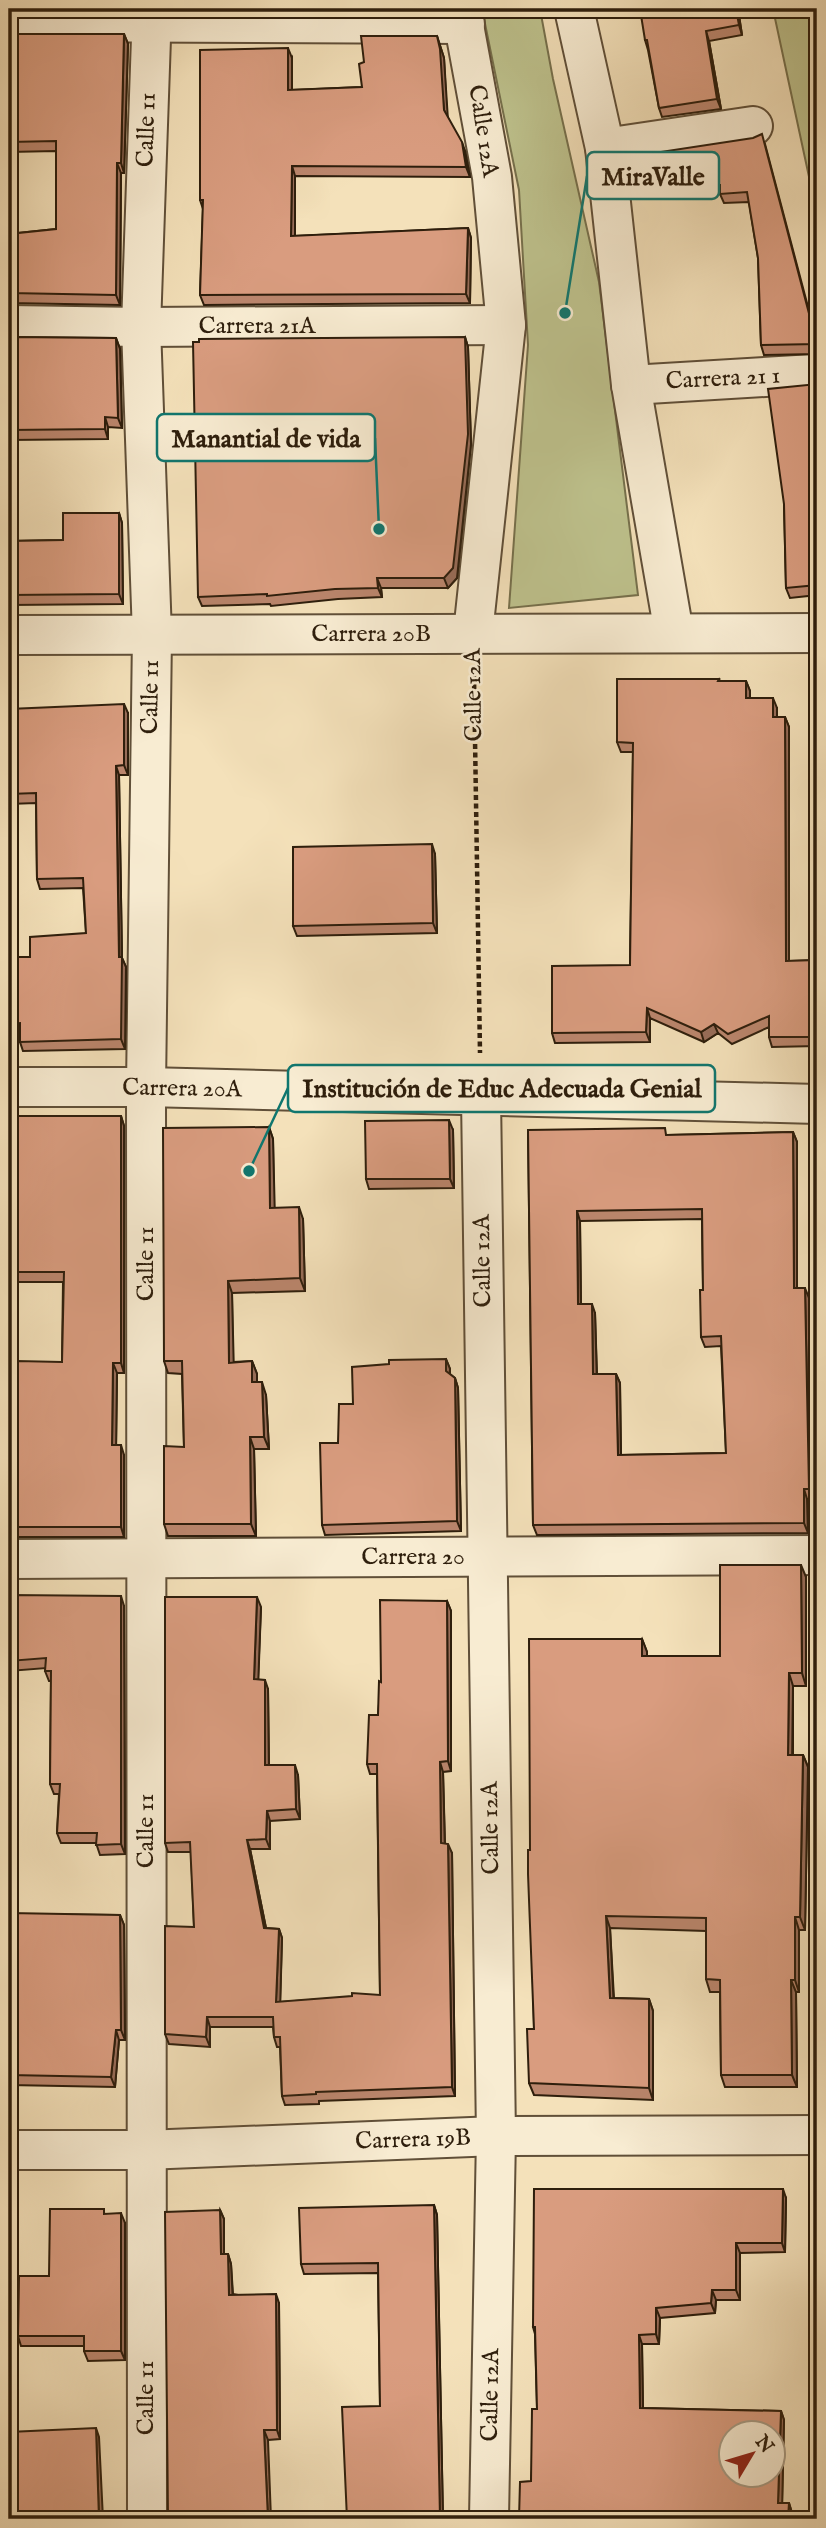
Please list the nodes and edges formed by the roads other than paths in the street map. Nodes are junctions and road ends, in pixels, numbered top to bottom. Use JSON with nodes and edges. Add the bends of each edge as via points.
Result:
{"nodes":[{"id":1,"x":574,"y":9,"type":"edge"},
{"id":2,"x":152,"y":16,"type":"edge"},
{"id":3,"x":463,"y":16,"type":"edge"},
{"id":4,"x":9,"y":22,"type":"edge"},
{"id":5,"x":753,"y":126,"type":"dead end"},
{"id":6,"x":605,"y":148,"type":"junction"},
{"id":7,"x":9,"y":325,"type":"edge"},
{"id":8,"x":506,"y":325,"type":"junction"},
{"id":9,"x":141,"y":327,"type":"junction"},
{"id":10,"x":814,"y":374,"type":"dead end"},
{"id":11,"x":631,"y":385,"type":"junction"},
{"id":12,"x":674,"y":633,"type":"junction"},
{"id":13,"x":817,"y":633,"type":"edge"},
{"id":14,"x":473,"y":634,"type":"junction"},
{"id":15,"x":9,"y":635,"type":"edge"},
{"id":16,"x":152,"y":635,"type":"junction"},
{"id":17,"x":9,"y":1087,"type":"edge"},
{"id":18,"x":146,"y":1087,"type":"junction"},
{"id":19,"x":481,"y":1097,"type":"junction"},
{"id":20,"x":817,"y":1104,"type":"edge"},
{"id":21,"x":817,"y":1555,"type":"edge"},
{"id":22,"x":487,"y":1557,"type":"junction"},
{"id":23,"x":147,"y":1558,"type":"junction"},
{"id":24,"x":9,"y":1559,"type":"edge"},
{"id":25,"x":817,"y":2135,"type":"edge"},
{"id":26,"x":496,"y":2136,"type":"junction"},
{"id":27,"x":9,"y":2150,"type":"edge"},
{"id":28,"x":145,"y":2150,"type":"junction"},
{"id":29,"x":147,"y":2519,"type":"edge"},
{"id":30,"x":489,"y":2519,"type":"edge"}],
"edges":[{"from":1,"to":6,"type":"street"},
{"from":2,"to":3,"type":"street"},
{"from":2,"to":4,"type":"street"},
{"from":2,"to":9,"type":"street","name":"Calle 11"},
{"from":3,"to":8,"type":"street","name":"Calle 12A","via":[[492,177]]},
{"from":5,"to":6,"type":"street"},
{"from":6,"to":11,"type":"street"},
{"from":7,"to":9,"type":"street","name":"Carrera 21A"},
{"from":8,"to":9,"type":"street","name":"Carrera 21A"},
{"from":8,"to":14,"type":"street","name":"Calle 12A"},
{"from":9,"to":16,"type":"street","name":"Calle 11"},
{"from":10,"to":11,"type":"street","name":"Carrera 21 1"},
{"from":11,"to":12,"type":"street"},
{"from":12,"to":13,"type":"street","name":"Carrera 20B"},
{"from":12,"to":14,"type":"street","name":"Carrera 20B"},
{"from":14,"to":16,"type":"street","name":"Carrera 20B"},
{"from":15,"to":16,"type":"street","name":"Carrera 20B"},
{"from":16,"to":18,"type":"street","name":"Calle 11"},
{"from":17,"to":18,"type":"street","name":"Carrera 20A"},
{"from":18,"to":19,"type":"street","name":"Carrera 20A"},
{"from":18,"to":23,"type":"street","name":"Calle 11"},
{"from":19,"to":20,"type":"street","name":"Carrera 20A"},
{"from":19,"to":22,"type":"street","name":"Calle 12A"},
{"from":21,"to":22,"type":"street","name":"Carrera 20"},
{"from":22,"to":23,"type":"street","name":"Carrera 20"},
{"from":22,"to":26,"type":"street","name":"Calle 12A"},
{"from":23,"to":24,"type":"street","name":"Carrera 20"},
{"from":23,"to":28,"type":"street","name":"Calle 11"},
{"from":25,"to":26,"type":"street","name":"Carrera 19B"},
{"from":26,"to":28,"type":"street","name":"Carrera 19B"},
{"from":26,"to":30,"type":"street","name":"Calle 12A"},
{"from":27,"to":28,"type":"street","name":"Carrera 19B"},
{"from":28,"to":29,"type":"street","name":"Calle 11"}]}
